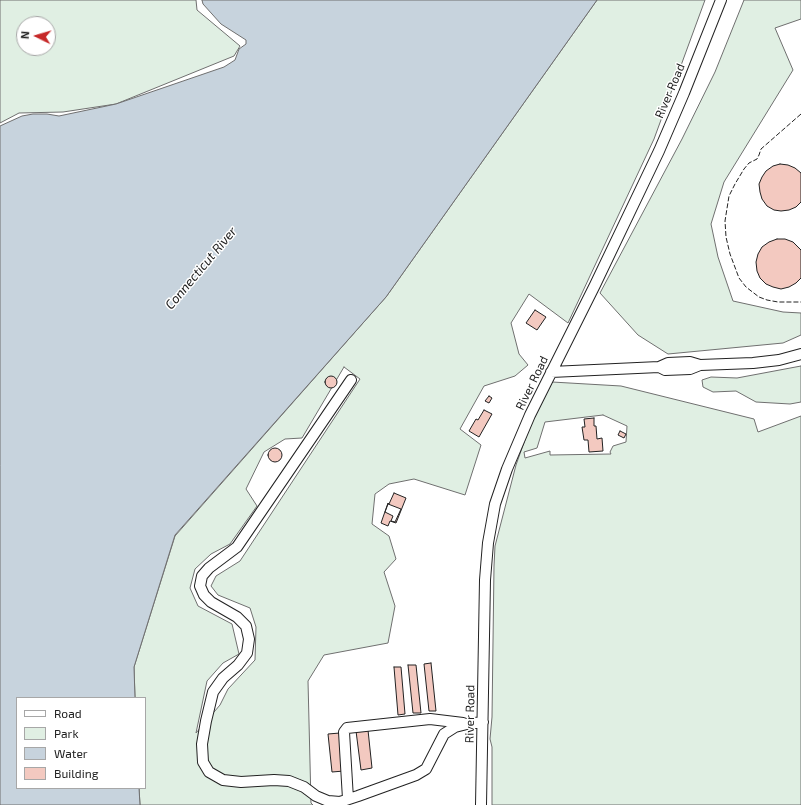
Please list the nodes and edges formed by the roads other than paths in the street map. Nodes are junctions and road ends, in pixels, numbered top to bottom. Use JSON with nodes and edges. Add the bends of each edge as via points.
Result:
{"nodes":[{"id":1,"x":721,"y":0,"type":"edge"},
{"id":2,"x":801,"y":354,"type":"edge"},
{"id":3,"x":551,"y":372,"type":"junction"},
{"id":4,"x":351,"y":380,"type":"dead end"},
{"id":5,"x":482,"y":722,"type":"junction"},
{"id":6,"x":467,"y":724,"type":"junction"},
{"id":7,"x":348,"y":799,"type":"junction"},
{"id":8,"x":481,"y":805,"type":"edge"}],
"edges":[{"from":1,"to":3,"type":"street","name":"River Road","via":[[659,151]]},
{"from":2,"to":3,"type":"street","via":[[779,360],[700,365],[690,369],[665,370],[659,367]]},
{"from":3,"to":5,"type":"street","name":"River Road","via":[[515,450],[492,516],[485,580]]},
{"from":4,"to":7,"type":"street","via":[[237,547],[202,576],[200,586],[211,602],[237,617],[246,626],[249,639],[247,653],[213,692],[202,744],[203,762],[209,772],[223,780],[241,782],[290,781],[328,801],[340,802]]},
{"from":5,"to":6,"type":"street"},
{"from":5,"to":8,"type":"street","name":"River Road"},
{"from":6,"to":7,"type":"street","via":[[455,727],[444,734],[426,769],[416,775]]},
{"from":6,"to":7,"type":"street","via":[[430,718],[347,728],[344,732]]}]}
